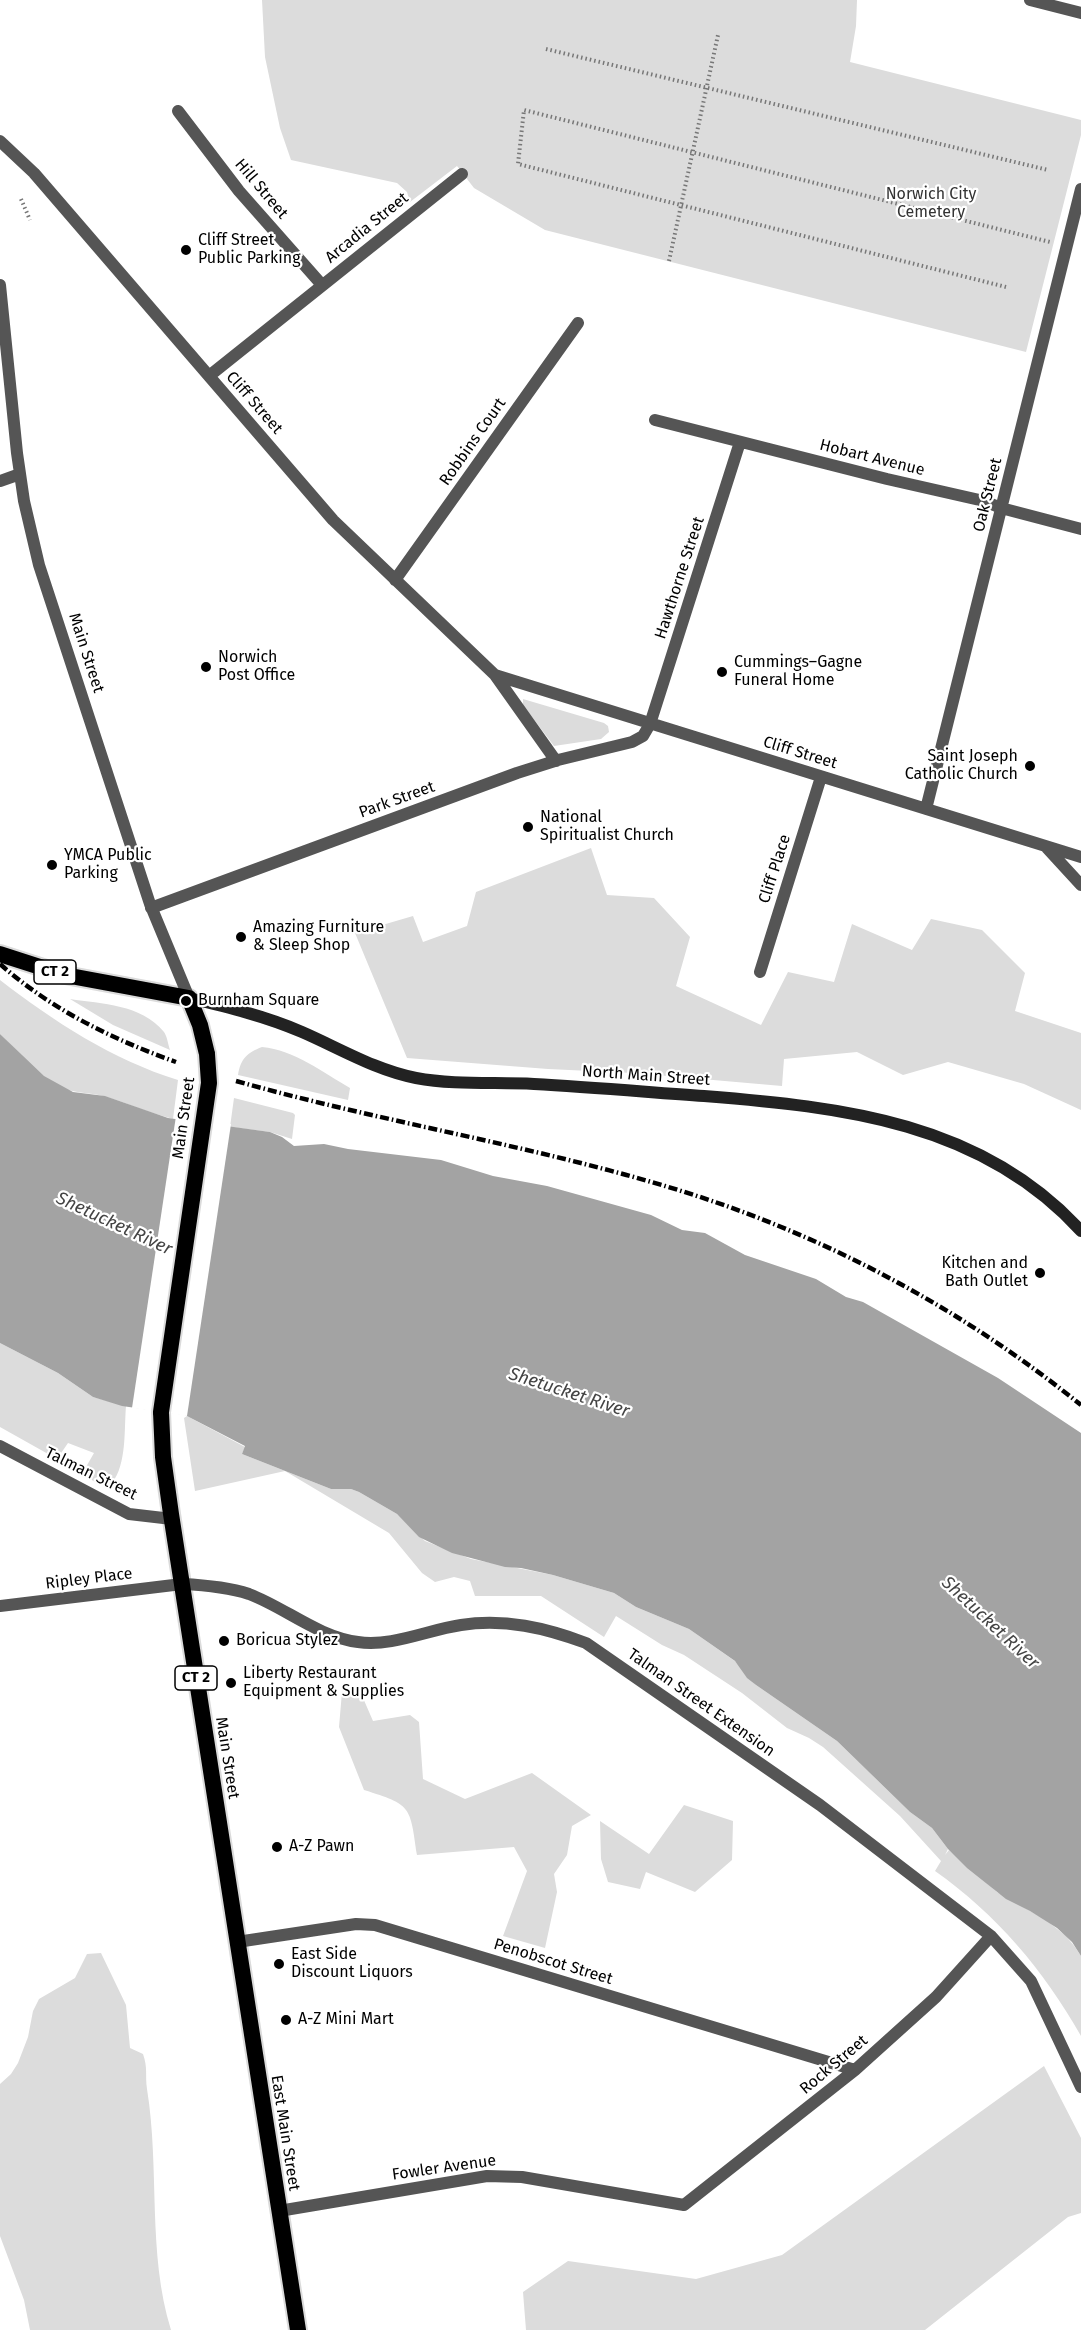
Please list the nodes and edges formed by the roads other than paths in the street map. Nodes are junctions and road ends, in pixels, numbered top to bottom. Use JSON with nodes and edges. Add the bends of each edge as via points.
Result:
{"nodes":[{"id":1,"x":1030,"y":0,"type":"edge"},
{"id":2,"x":1081,"y":13,"type":"edge"},
{"id":3,"x":178,"y":111,"type":"dead end"},
{"id":4,"x":0,"y":141,"type":"edge"},
{"id":5,"x":462,"y":174,"type":"dead end"},
{"id":6,"x":1081,"y":189,"type":"edge"},
{"id":7,"x":0,"y":285,"type":"edge"},
{"id":8,"x":322,"y":285,"type":"junction"},
{"id":9,"x":578,"y":323,"type":"dead end"},
{"id":10,"x":208,"y":376,"type":"junction"},
{"id":11,"x":655,"y":420,"type":"dead end"},
{"id":12,"x":741,"y":442,"type":"junction"},
{"id":13,"x":20,"y":474,"type":"junction"},
{"id":14,"x":0,"y":481,"type":"edge"},
{"id":15,"x":1001,"y":508,"type":"junction"},
{"id":16,"x":1081,"y":529,"type":"edge"},
{"id":17,"x":395,"y":580,"type":"junction"},
{"id":18,"x":495,"y":675,"type":"junction"},
{"id":19,"x":650,"y":724,"type":"junction"},
{"id":20,"x":556,"y":761,"type":"junction"},
{"id":21,"x":821,"y":777,"type":"junction"},
{"id":22,"x":926,"y":809,"type":"junction"},
{"id":23,"x":1046,"y":846,"type":"junction"},
{"id":24,"x":1081,"y":857,"type":"edge"},
{"id":25,"x":1081,"y":885,"type":"edge"},
{"id":26,"x":151,"y":908,"type":"junction"},
{"id":27,"x":0,"y":954,"type":"edge"},
{"id":28,"x":760,"y":972,"type":"dead end"},
{"id":29,"x":189,"y":998,"type":"junction"},
{"id":30,"x":1081,"y":1231,"type":"edge"},
{"id":31,"x":0,"y":1446,"type":"edge"},
{"id":32,"x":172,"y":1519,"type":"junction"},
{"id":33,"x":182,"y":1584,"type":"junction"},
{"id":34,"x":0,"y":1606,"type":"edge"},
{"id":35,"x":991,"y":1936,"type":"junction"},
{"id":36,"x":237,"y":1942,"type":"junction"},
{"id":37,"x":855,"y":2070,"type":"junction"},
{"id":38,"x":1081,"y":2087,"type":"edge"},
{"id":39,"x":684,"y":2205,"type":"joint"},
{"id":40,"x":279,"y":2211,"type":"junction"},
{"id":41,"x":298,"y":2330,"type":"edge"}],
"edges":[{"from":1,"to":2,"type":"street"},
{"from":3,"to":8,"type":"street","name":"Hill Street","via":[[239,191]]},
{"from":4,"to":10,"type":"street","name":"Cliff Street","via":[[34,173]]},
{"from":5,"to":8,"type":"street","name":"Arcadia Street"},
{"from":6,"to":15,"type":"street","name":"Oak Street"},
{"from":7,"to":13,"type":"street","name":"Main Street"},
{"from":8,"to":10,"type":"street","name":"Arcadia Street"},
{"from":9,"to":17,"type":"street","name":"Robbins Court"},
{"from":10,"to":17,"type":"street","name":"Cliff Street","via":[[325,512]]},
{"from":11,"to":12,"type":"street","name":"Hobart Avenue"},
{"from":12,"to":15,"type":"street","name":"Hobart Avenue"},
{"from":12,"to":19,"type":"street","name":"Hawthorne Street"},
{"from":13,"to":14,"type":"street"},
{"from":13,"to":26,"type":"street","name":"Main Street","via":[[44,582]]},
{"from":15,"to":16,"type":"street","name":"Hobart Avenue"},
{"from":15,"to":22,"type":"street","name":"Oak Street"},
{"from":17,"to":18,"type":"street","name":"Cliff Street"},
{"from":18,"to":19,"type":"street","name":"Cliff Street"},
{"from":18,"to":20,"type":"street","name":"Cliff Street"},
{"from":19,"to":20,"type":"street","name":"Park Street","via":[[643,736],[632,742]]},
{"from":19,"to":21,"type":"street","name":"Cliff Street"},
{"from":20,"to":26,"type":"street","name":"Park Street"},
{"from":21,"to":22,"type":"street","name":"Cliff Street"},
{"from":21,"to":28,"type":"street","name":"Cliff Place"},
{"from":22,"to":23,"type":"street","name":"Cliff Street"},
{"from":23,"to":24,"type":"street","name":"Cliff Street"},
{"from":23,"to":25,"type":"street"},
{"from":26,"to":29,"type":"street","name":"Main Street"},
{"from":27,"to":29,"type":"highway","number":"CT 2","via":[[64,975]]},
{"from":29,"to":30,"type":"main road","name":"North Main Street","via":[[272,1021],[376,1066],[416,1078],[795,1104],[889,1121],[1010,1171],[1043,1194]]},
{"from":29,"to":32,"type":"highway","name":"Main Street","number":"CT 2","bridge":true,"via":[[207,1054],[209,1083],[161,1412]]},
{"from":31,"to":32,"type":"street","name":"Talman Street","via":[[129,1514]]},
{"from":32,"to":33,"type":"highway","name":"Main Street","number":"CT 2"},
{"from":33,"to":34,"type":"street","name":"Ripley Place"},
{"from":33,"to":35,"type":"street","name":"Talman Street Extension","via":[[211,1585],[249,1594],[334,1636],[359,1643],[493,1622],[555,1632],[586,1643],[820,1805]]},
{"from":33,"to":36,"type":"highway","name":"Main Street","number":"CT 2"},
{"from":35,"to":37,"type":"street","name":"Rock Street","via":[[936,1997]]},
{"from":35,"to":38,"type":"street","name":"Talman Street Extension","via":[[1031,1981]]},
{"from":36,"to":37,"type":"street","name":"Penobscot Street","via":[[356,1924],[375,1925]]},
{"from":36,"to":40,"type":"highway","name":"East Main Street","number":"CT 2"},
{"from":37,"to":39,"type":"street","name":"Rock Street"},
{"from":39,"to":40,"type":"street","name":"Fowler Avenue","via":[[522,2177],[487,2176]]},
{"from":40,"to":41,"type":"highway","name":"East Main Street","number":"CT 2"}]}
